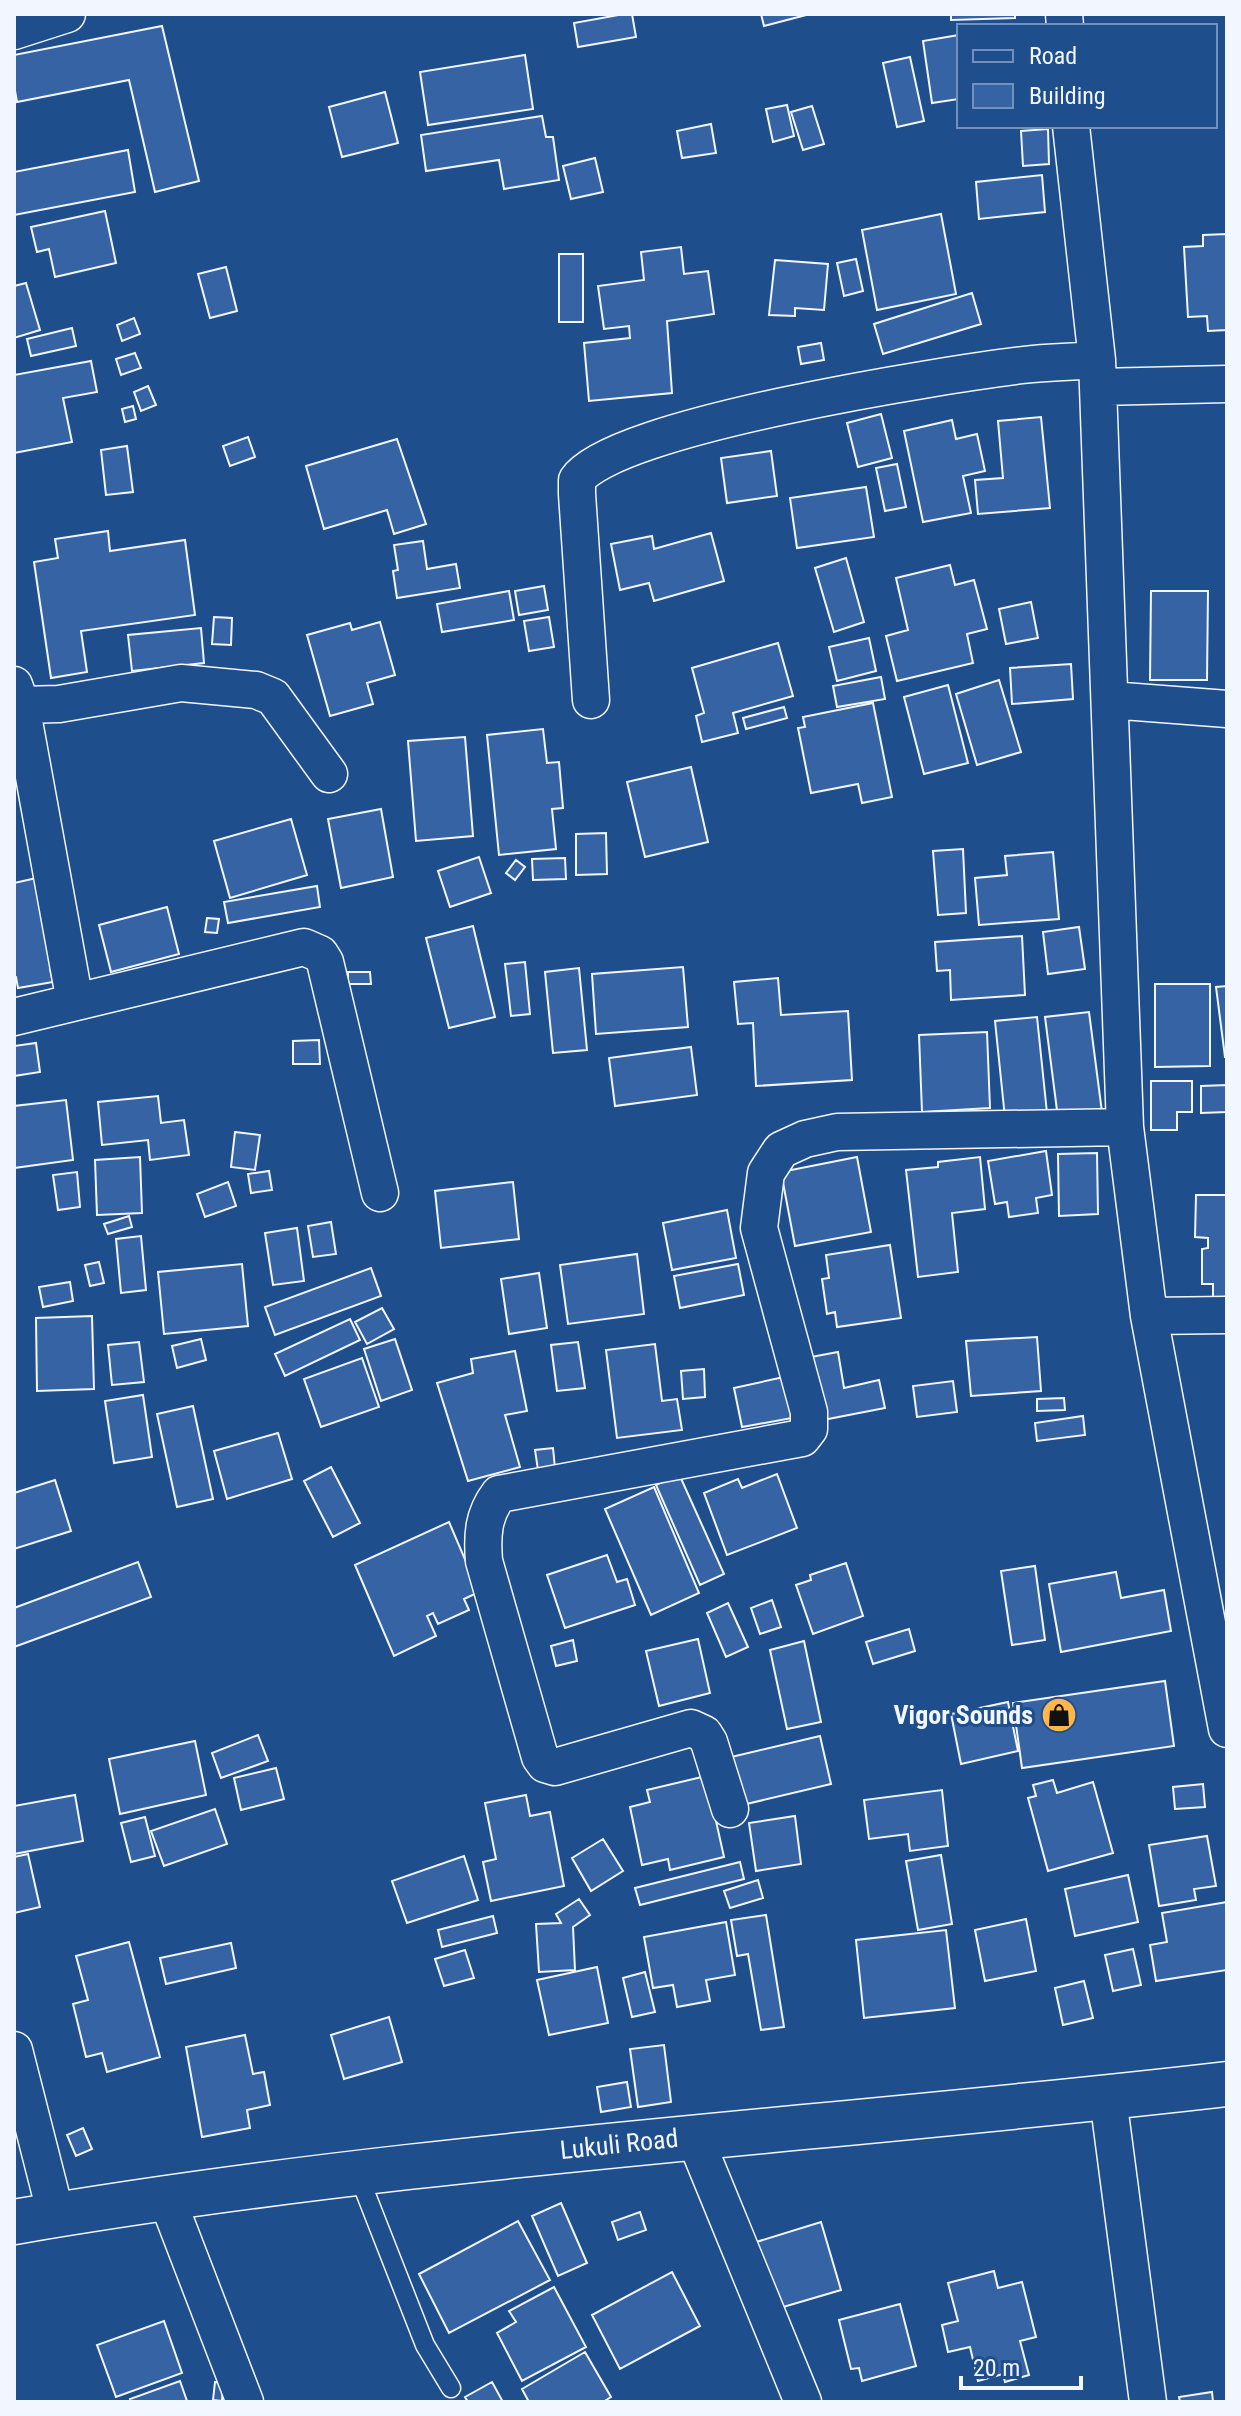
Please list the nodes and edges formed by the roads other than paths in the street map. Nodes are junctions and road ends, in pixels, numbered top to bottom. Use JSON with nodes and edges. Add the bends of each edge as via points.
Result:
{"nodes":[{"id":1,"x":67,"y":14,"type":"edge"},
{"id":2,"x":14,"y":31,"type":"edge"},
{"id":3,"x":1071,"y":128,"type":"edge"},
{"id":4,"x":1097,"y":374,"type":"junction"},
{"id":5,"x":1227,"y":384,"type":"edge"},
{"id":6,"x":18,"y":695,"type":"edge"},
{"id":7,"x":591,"y":700,"type":"dead end"},
{"id":8,"x":1110,"y":700,"type":"junction"},
{"id":9,"x":1227,"y":709,"type":"edge"},
{"id":10,"x":329,"y":774,"type":"dead end"},
{"id":11,"x":75,"y":1002,"type":"junction"},
{"id":12,"x":14,"y":1017,"type":"edge"},
{"id":13,"x":1125,"y":1127,"type":"junction"},
{"id":14,"x":380,"y":1193,"type":"dead end"},
{"id":15,"x":1227,"y":1315,"type":"edge"},
{"id":16,"x":1149,"y":1316,"type":"junction"},
{"id":17,"x":1226,"y":1722,"type":"edge"},
{"id":18,"x":730,"y":1809,"type":"dead end"},
{"id":19,"x":14,"y":2050,"type":"edge"},
{"id":20,"x":1227,"y":2084,"type":"edge"},
{"id":21,"x":1108,"y":2098,"type":"junction"},
{"id":22,"x":694,"y":2136,"type":"junction"},
{"id":23,"x":357,"y":2172,"type":"junction"},
{"id":24,"x":167,"y":2199,"type":"junction"},
{"id":25,"x":56,"y":2215,"type":"junction"},
{"id":26,"x":14,"y":2222,"type":"edge"},
{"id":27,"x":451,"y":2388,"type":"dead end"},
{"id":28,"x":245,"y":2402,"type":"edge"},
{"id":29,"x":803,"y":2402,"type":"edge"},
{"id":30,"x":1148,"y":2402,"type":"edge"}],
"edges":[{"from":1,"to":2,"type":"street"},
{"from":3,"to":4,"type":"street"},
{"from":4,"to":5,"type":"street"},
{"from":4,"to":7,"type":"street","via":[[1024,365],[805,400],[652,439],[587,468],[577,480],[577,494]]},
{"from":4,"to":8,"type":"street"},
{"from":6,"to":10,"type":"street","via":[[59,704],[181,683],[256,690],[273,697]]},
{"from":6,"to":11,"type":"street"},
{"from":8,"to":9,"type":"street"},
{"from":8,"to":13,"type":"street"},
{"from":11,"to":12,"type":"street"},
{"from":11,"to":14,"type":"street","via":[[304,947],[320,954]]},
{"from":13,"to":16,"type":"street"},
{"from":13,"to":18,"type":"street","via":[[837,1132],[781,1150],[766,1173],[759,1228],[809,1412],[809,1429],[802,1438],[499,1494],[488,1507],[484,1561],[545,1764],[555,1767],[698,1729],[709,1742]]},
{"from":15,"to":16,"type":"street"},
{"from":16,"to":17,"type":"street"},
{"from":19,"to":25,"type":"street"},
{"from":20,"to":21,"type":"street","name":"Lukuli Road"},
{"from":21,"to":22,"type":"street","name":"Lukuli Road"},
{"from":21,"to":30,"type":"street"},
{"from":22,"to":23,"type":"street","name":"Lukuli Road"},
{"from":22,"to":29,"type":"street"},
{"from":23,"to":24,"type":"street","name":"Lukuli Road"},
{"from":23,"to":27,"type":"lane","via":[[425,2345]]},
{"from":24,"to":25,"type":"street","name":"Lukuli Road"},
{"from":24,"to":28,"type":"street"},
{"from":25,"to":26,"type":"street","name":"Lukuli Road"}]}
